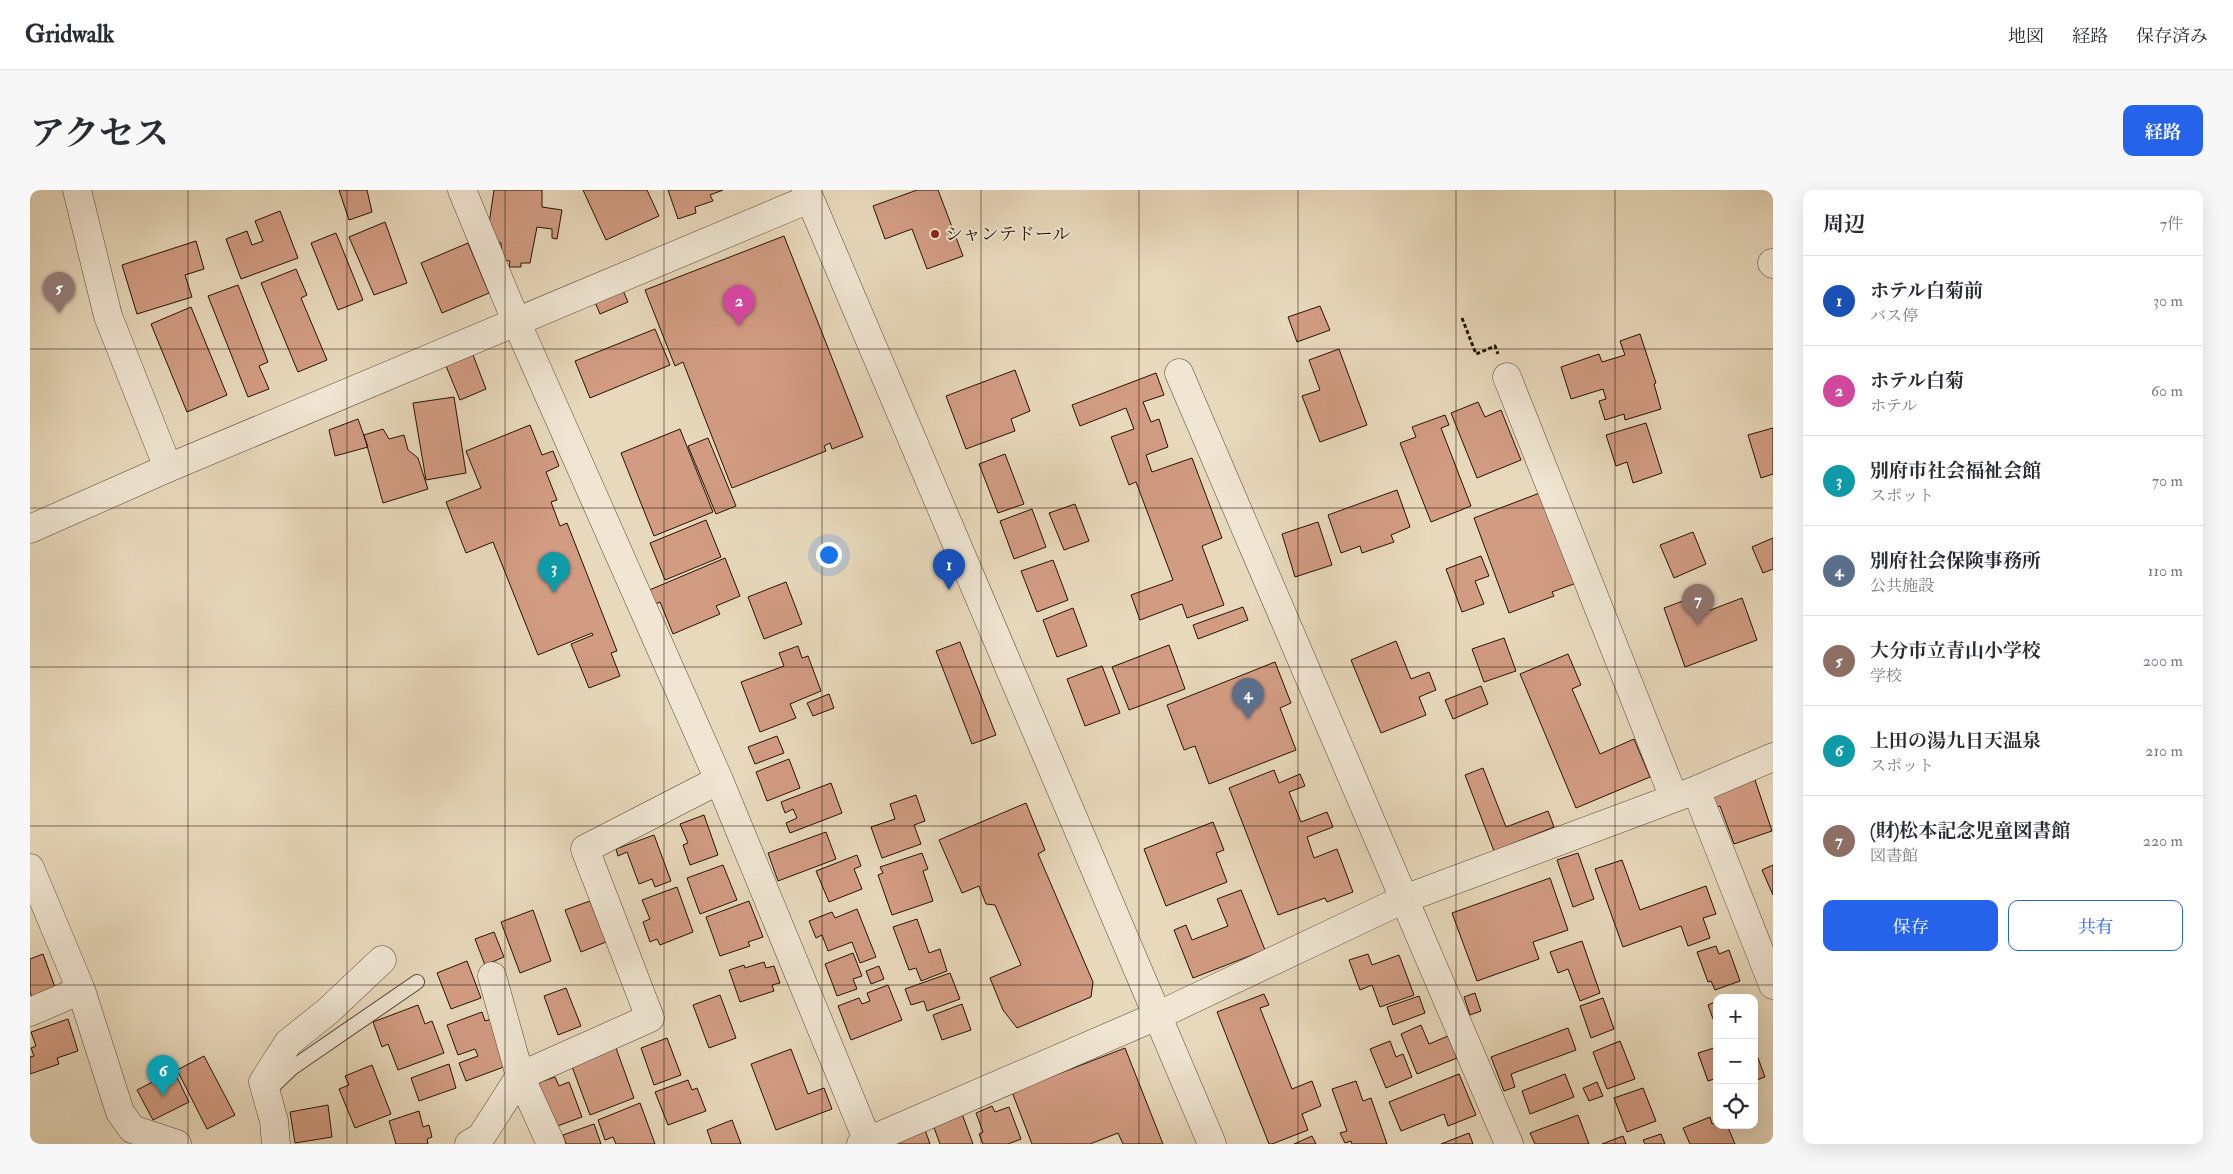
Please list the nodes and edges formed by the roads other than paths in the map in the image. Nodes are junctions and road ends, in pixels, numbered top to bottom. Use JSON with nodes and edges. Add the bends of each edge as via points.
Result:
{"nodes":[{"id":1,"x":77,"y":190,"type":"edge"},
{"id":2,"x":462,"y":190,"type":"edge"},
{"id":3,"x":815,"y":193,"type":"edge"},
{"id":4,"x":516,"y":321,"type":"junction"},
{"id":5,"x":1179,"y":373,"type":"dead end"},
{"id":6,"x":1507,"y":377,"type":"road end"},
{"id":7,"x":168,"y":468,"type":"junction"},
{"id":8,"x":30,"y":529,"type":"edge"},
{"id":9,"x":1773,"y":757,"type":"edge"},
{"id":10,"x":719,"y":780,"type":"junction"},
{"id":11,"x":1685,"y":794,"type":"junction"},
{"id":12,"x":30,"y":868,"type":"edge"},
{"id":13,"x":1404,"y":899,"type":"junction"},
{"id":14,"x":382,"y":960,"type":"dead end"},
{"id":15,"x":492,"y":976,"type":"dead end"},
{"id":16,"x":417,"y":982,"type":"dead end"},
{"id":17,"x":1773,"y":985,"type":"edge"},
{"id":18,"x":81,"y":990,"type":"junction"},
{"id":19,"x":30,"y":1012,"type":"edge"},
{"id":20,"x":1157,"y":1016,"type":"junction"},
{"id":21,"x":520,"y":1076,"type":"junction"},
{"id":22,"x":266,"y":1093,"type":"junction"},
{"id":23,"x":866,"y":1143,"type":"edge"},
{"id":24,"x":177,"y":1144,"type":"edge"},
{"id":25,"x":276,"y":1144,"type":"edge"},
{"id":26,"x":469,"y":1144,"type":"edge"},
{"id":27,"x":550,"y":1144,"type":"edge"},
{"id":28,"x":1212,"y":1144,"type":"edge"},
{"id":29,"x":1509,"y":1144,"type":"edge"}],
"edges":[{"from":1,"to":7,"type":"street","via":[[108,316]]},
{"from":2,"to":4,"type":"street"},
{"from":3,"to":4,"type":"street"},
{"from":3,"to":20,"type":"street"},
{"from":4,"to":7,"type":"street"},
{"from":4,"to":10,"type":"street"},
{"from":5,"to":13,"type":"street"},
{"from":6,"to":11,"type":"street"},
{"from":7,"to":8,"type":"street"},
{"from":9,"to":11,"type":"street"},
{"from":10,"to":21,"type":"street","via":[[585,849],[650,1018]]},
{"from":10,"to":23,"type":"street"},
{"from":11,"to":13,"type":"street"},
{"from":11,"to":17,"type":"street"},
{"from":12,"to":18,"type":"street"},
{"from":13,"to":20,"type":"street"},
{"from":13,"to":29,"type":"street"},
{"from":14,"to":22,"type":"street","via":[[288,1043],[263,1082]]},
{"from":15,"to":21,"type":"street"},
{"from":16,"to":22,"type":"lane","via":[[292,1068]]},
{"from":18,"to":19,"type":"street"},
{"from":18,"to":24,"type":"street","via":[[120,1112],[132,1128]]},
{"from":20,"to":23,"type":"street"},
{"from":20,"to":28,"type":"street"},
{"from":21,"to":26,"type":"street","via":[[481,1137]]},
{"from":21,"to":27,"type":"street"},
{"from":22,"to":25,"type":"street"}]}
